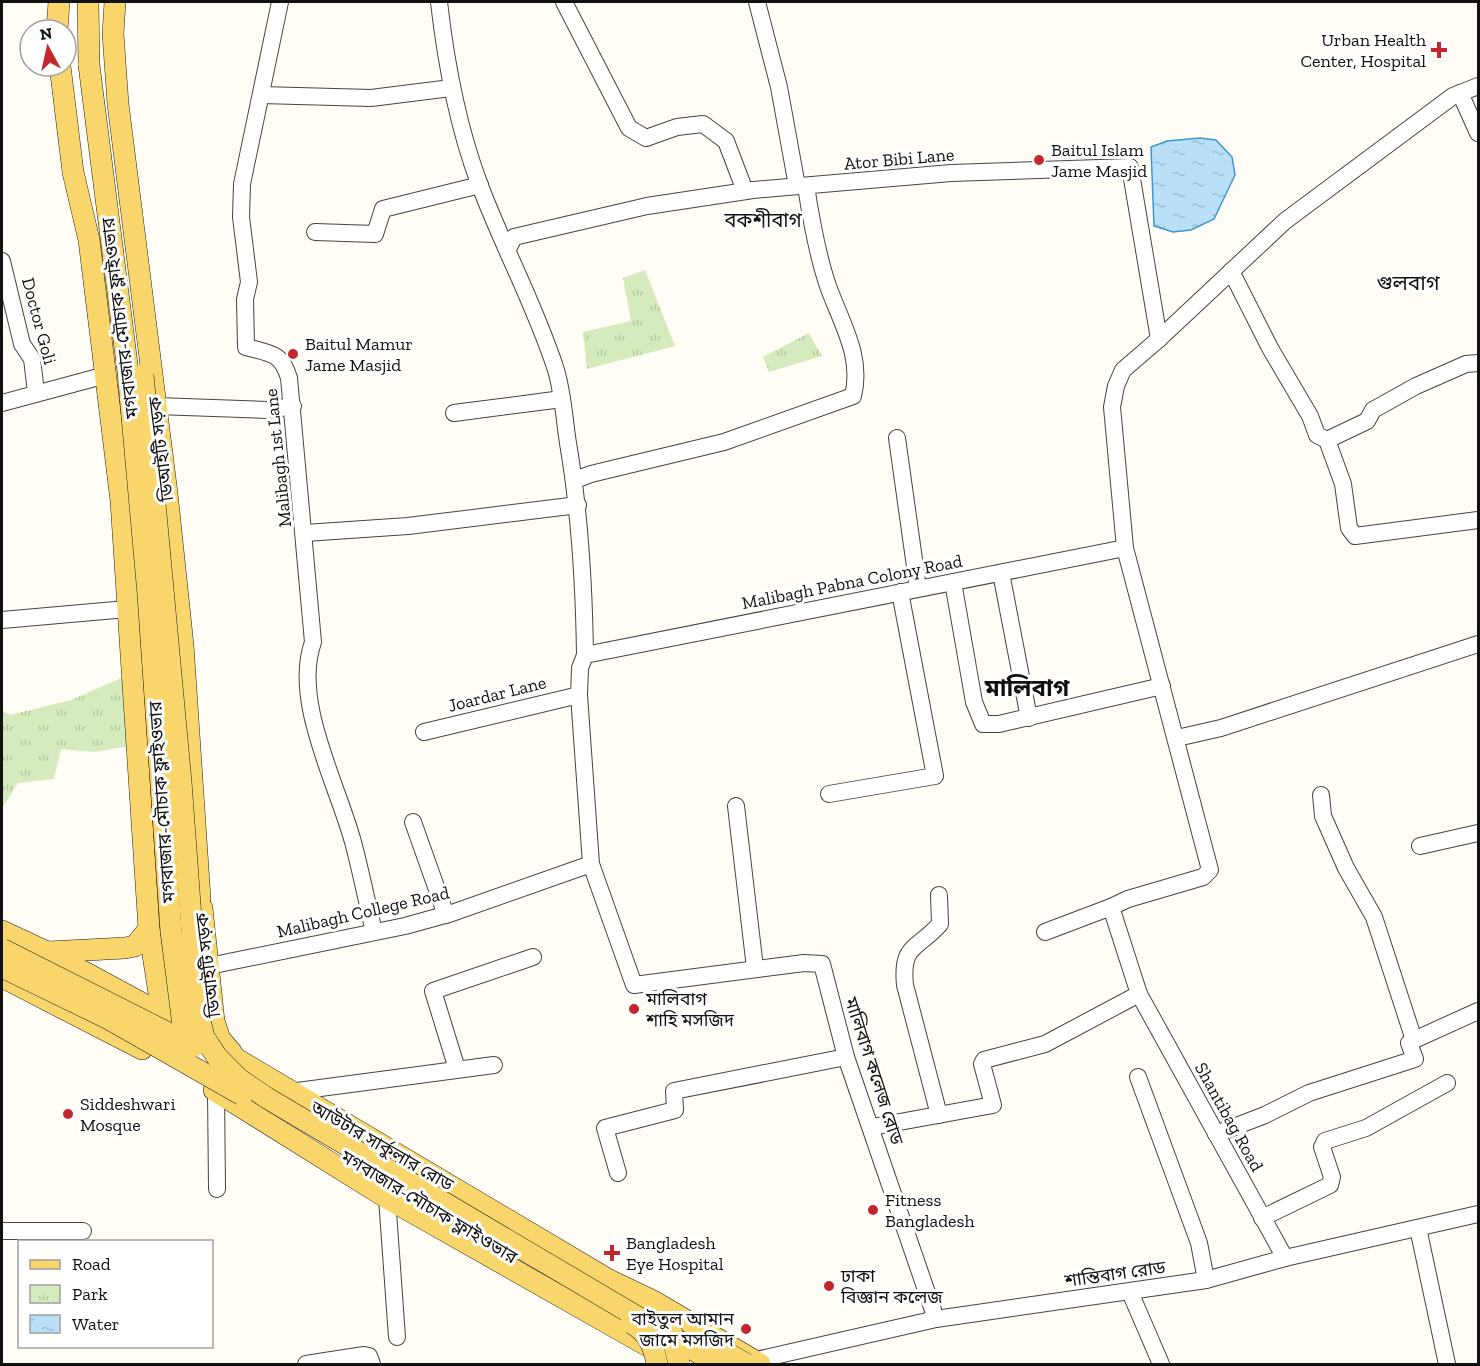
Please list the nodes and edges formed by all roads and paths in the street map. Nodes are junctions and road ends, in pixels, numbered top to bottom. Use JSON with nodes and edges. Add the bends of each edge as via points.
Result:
{"nodes":[{"id":1,"x":59,"y":2,"type":"edge"},
{"id":2,"x":88,"y":2,"type":"edge"},
{"id":3,"x":109,"y":2,"type":"edge"},
{"id":4,"x":115,"y":2,"type":"edge"},
{"id":5,"x":280,"y":2,"type":"edge"},
{"id":6,"x":439,"y":2,"type":"edge"},
{"id":7,"x":564,"y":2,"type":"edge"},
{"id":8,"x":757,"y":2,"type":"edge"},
{"id":9,"x":58,"y":18,"type":"edge"},
{"id":10,"x":61,"y":78,"type":"edge"},
{"id":11,"x":1479,"y":86,"type":"edge"},
{"id":12,"x":451,"y":88,"type":"junction"},
{"id":13,"x":1460,"y":93,"type":"junction"},
{"id":14,"x":261,"y":95,"type":"junction"},
{"id":15,"x":1479,"y":133,"type":"edge"},
{"id":16,"x":480,"y":185,"type":"junction"},
{"id":17,"x":802,"y":186,"type":"junction"},
{"id":18,"x":745,"y":191,"type":"junction"},
{"id":19,"x":315,"y":232,"type":"dead end"},
{"id":20,"x":508,"y":249,"type":"junction"},
{"id":21,"x":2,"y":261,"type":"edge"},
{"id":22,"x":1231,"y":271,"type":"junction"},
{"id":23,"x":1159,"y":339,"type":"junction"},
{"id":24,"x":1479,"y":363,"type":"edge"},
{"id":25,"x":106,"y":375,"type":"junction"},
{"id":26,"x":36,"y":392,"type":"junction"},
{"id":27,"x":562,"y":399,"type":"junction"},
{"id":28,"x":2,"y":403,"type":"edge"},
{"id":29,"x":156,"y":406,"type":"junction"},
{"id":30,"x":293,"y":406,"type":"junction"},
{"id":31,"x":454,"y":413,"type":"dead end"},
{"id":32,"x":897,"y":438,"type":"dead end"},
{"id":33,"x":1327,"y":440,"type":"junction"},
{"id":34,"x":575,"y":480,"type":"junction"},
{"id":35,"x":578,"y":505,"type":"junction"},
{"id":36,"x":1479,"y":520,"type":"edge"},
{"id":37,"x":305,"y":533,"type":"junction"},
{"id":38,"x":1125,"y":548,"type":"junction"},
{"id":39,"x":1001,"y":573,"type":"junction"},
{"id":40,"x":953,"y":582,"type":"junction"},
{"id":41,"x":918,"y":588,"type":"junction"},
{"id":42,"x":900,"y":592,"type":"junction"},
{"id":43,"x":127,"y":609,"type":"junction"},
{"id":44,"x":2,"y":620,"type":"edge"},
{"id":45,"x":1479,"y":644,"type":"edge"},
{"id":46,"x":585,"y":655,"type":"junction"},
{"id":47,"x":1162,"y":686,"type":"junction"},
{"id":48,"x":579,"y":694,"type":"junction"},
{"id":49,"x":1029,"y":717,"type":"junction"},
{"id":50,"x":424,"y":732,"type":"dead end"},
{"id":51,"x":1177,"y":738,"type":"junction"},
{"id":52,"x":829,"y":794,"type":"dead end"},
{"id":53,"x":1321,"y":795,"type":"dead end"},
{"id":54,"x":736,"y":806,"type":"dead end"},
{"id":55,"x":413,"y":822,"type":"dead end"},
{"id":56,"x":1479,"y":833,"type":"edge"},
{"id":57,"x":1420,"y":846,"type":"dead end"},
{"id":58,"x":591,"y":864,"type":"junction"},
{"id":59,"x":939,"y":895,"type":"dead end"},
{"id":60,"x":200,"y":898,"type":"junction"},
{"id":61,"x":1111,"y":907,"type":"junction"},
{"id":62,"x":447,"y":915,"type":"junction"},
{"id":63,"x":149,"y":929,"type":"junction"},
{"id":64,"x":2,"y":931,"type":"edge"},
{"id":65,"x":374,"y":932,"type":"junction"},
{"id":66,"x":1045,"y":932,"type":"dead end"},
{"id":67,"x":2,"y":949,"type":"edge"},
{"id":68,"x":47,"y":952,"type":"junction"},
{"id":69,"x":533,"y":957,"type":"dead end"},
{"id":70,"x":209,"y":966,"type":"junction"},
{"id":71,"x":755,"y":968,"type":"junction"},
{"id":72,"x":2,"y":975,"type":"edge"},
{"id":73,"x":1139,"y":994,"type":"junction"},
{"id":74,"x":141,"y":1001,"type":"junction"},
{"id":75,"x":1479,"y":1011,"type":"edge"},
{"id":76,"x":163,"y":1014,"type":"junction"},
{"id":77,"x":120,"y":1037,"type":"junction"},
{"id":78,"x":1414,"y":1040,"type":"junction"},
{"id":79,"x":185,"y":1041,"type":"junction"},
{"id":80,"x":231,"y":1057,"type":"junction"},
{"id":81,"x":846,"y":1057,"type":"junction"},
{"id":82,"x":494,"y":1065,"type":"dead end"},
{"id":83,"x":458,"y":1069,"type":"junction"},
{"id":84,"x":1138,"y":1077,"type":"dead end"},
{"id":85,"x":204,"y":1081,"type":"junction"},
{"id":86,"x":1447,"y":1083,"type":"dead end"},
{"id":87,"x":290,"y":1092,"type":"junction"},
{"id":88,"x":939,"y":1115,"type":"junction"},
{"id":89,"x":872,"y":1127,"type":"junction"},
{"id":90,"x":1216,"y":1134,"type":"junction"},
{"id":91,"x":618,"y":1173,"type":"dead end"},
{"id":92,"x":217,"y":1189,"type":"dead end"},
{"id":93,"x":387,"y":1198,"type":"junction"},
{"id":94,"x":1479,"y":1214,"type":"edge"},
{"id":95,"x":1262,"y":1218,"type":"junction"},
{"id":96,"x":1418,"y":1228,"type":"junction"},
{"id":97,"x":2,"y":1231,"type":"edge"},
{"id":98,"x":83,"y":1231,"type":"dead end"},
{"id":99,"x":1285,"y":1258,"type":"junction"},
{"id":100,"x":1206,"y":1280,"type":"junction"},
{"id":101,"x":1130,"y":1292,"type":"junction"},
{"id":102,"x":936,"y":1319,"type":"junction"},
{"id":103,"x":688,"y":1322,"type":"junction"},
{"id":104,"x":649,"y":1328,"type":"junction"},
{"id":105,"x":397,"y":1337,"type":"dead end"},
{"id":106,"x":726,"y":1345,"type":"junction"},
{"id":107,"x":685,"y":1362,"type":"edge"},
{"id":108,"x":749,"y":1364,"type":"edge"},
{"id":109,"x":306,"y":1365,"type":"edge"},
{"id":110,"x":372,"y":1365,"type":"edge"},
{"id":111,"x":644,"y":1365,"type":"edge"},
{"id":112,"x":657,"y":1365,"type":"edge"},
{"id":113,"x":717,"y":1365,"type":"edge"},
{"id":114,"x":1161,"y":1365,"type":"edge"},
{"id":115,"x":1447,"y":1365,"type":"edge"}],
"edges":[{"from":1,"to":9,"type":"main road"},
{"from":2,"to":79,"type":"main road","name":"মগবাজার-মৌচাক ফ্লাইওভার","bridge":true,"via":[[87,46],[93,108],[129,372],[171,931]]},
{"from":3,"to":104,"type":"main road","name":"মগবাজার-মৌচাক ফ্লাইওভার","bridge":true,"via":[[106,56],[110,102],[143,375],[181,782],[192,950],[204,1037],[225,1067],[267,1098]]},
{"from":4,"to":29,"type":"main road","name":"ডিআইটি সড়ক","via":[[118,104]]},
{"from":5,"to":14,"type":"street","name":"Malibagh 1st Lane"},
{"from":6,"to":12,"type":"street"},
{"from":7,"to":18,"type":"street","via":[[628,128],[646,138],[677,127],[703,124],[726,141]]},
{"from":8,"to":17,"type":"street"},
{"from":10,"to":25,"type":"main road","via":[[73,172],[89,240]]},
{"from":11,"to":13,"type":"street"},
{"from":12,"to":14,"type":"street","via":[[371,98]]},
{"from":12,"to":16,"type":"street"},
{"from":13,"to":15,"type":"street"},
{"from":13,"to":22,"type":"street","via":[[1285,221]]},
{"from":14,"to":30,"type":"street","name":"Malibagh 1st Lane","via":[[242,184],[241,217],[249,282],[245,299],[246,347],[279,356],[285,363]]},
{"from":16,"to":19,"type":"street","via":[[383,209],[375,234]]},
{"from":16,"to":20,"type":"street"},
{"from":17,"to":18,"type":"street","name":"Ator Bibi Lane"},
{"from":17,"to":23,"type":"street","name":"Ator Bibi Lane","via":[[951,174],[1130,167]]},
{"from":17,"to":34,"type":"street","via":[[828,285],[846,329],[858,376],[853,396],[724,442]]},
{"from":18,"to":20,"type":"street","name":"Ator Bibi Lane","via":[[647,206],[514,237]]},
{"from":20,"to":27,"type":"street","via":[[529,296]]},
{"from":21,"to":26,"type":"street","name":"Doctor Goli","via":[[22,344],[32,358]]},
{"from":22,"to":23,"type":"street"},
{"from":22,"to":33,"type":"street","via":[[1317,435]]},
{"from":23,"to":38,"type":"street","via":[[1123,370],[1112,407]]},
{"from":24,"to":33,"type":"street","via":[[1466,364],[1416,386],[1373,410],[1366,421]]},
{"from":25,"to":26,"type":"street","name":"Doctor Goli"},
{"from":25,"to":43,"type":"main road","via":[[121,501]]},
{"from":26,"to":28,"type":"street","name":"Doctor Goli"},
{"from":27,"to":31,"type":"street"},
{"from":27,"to":34,"type":"street"},
{"from":29,"to":30,"type":"street","via":[[267,410]]},
{"from":29,"to":60,"type":"main road","name":"ডিআইটি সড়ক","via":[[183,645]]},
{"from":30,"to":37,"type":"street","name":"Malibagh 1st Lane"},
{"from":32,"to":41,"type":"street"},
{"from":33,"to":36,"type":"street","via":[[1343,484],[1349,528],[1355,536]]},
{"from":34,"to":35,"type":"street"},
{"from":35,"to":37,"type":"street","via":[[408,526]]},
{"from":35,"to":46,"type":"street","via":[[584,565]]},
{"from":37,"to":65,"type":"street","name":"Malibagh 1st Lane","via":[[313,642],[306,660],[309,706],[353,841]]},
{"from":38,"to":39,"type":"street","name":"Malibagh Pabna Colony Road"},
{"from":38,"to":47,"type":"street"},
{"from":39,"to":40,"type":"street","name":"Malibagh Pabna Colony Road"},
{"from":39,"to":49,"type":"street"},
{"from":40,"to":41,"type":"street","name":"Malibagh Pabna Colony Road"},
{"from":40,"to":49,"type":"street","via":[[980,720],[988,726]]},
{"from":41,"to":42,"type":"street","name":"Malibagh Pabna Colony Road"},
{"from":42,"to":46,"type":"street","name":"Malibagh Pabna Colony Road"},
{"from":42,"to":52,"type":"street","via":[[935,776]]},
{"from":43,"to":44,"type":"street"},
{"from":43,"to":63,"type":"main road"},
{"from":45,"to":51,"type":"street","via":[[1221,728]]},
{"from":46,"to":48,"type":"street"},
{"from":47,"to":49,"type":"street"},
{"from":47,"to":51,"type":"street"},
{"from":48,"to":50,"type":"street","name":"Joardar Lane"},
{"from":48,"to":58,"type":"street"},
{"from":51,"to":61,"type":"street","via":[[1210,870],[1203,877]]},
{"from":53,"to":78,"type":"street","via":[[1323,816],[1374,917]]},
{"from":54,"to":71,"type":"street"},
{"from":55,"to":62,"type":"street"},
{"from":56,"to":57,"type":"street"},
{"from":58,"to":62,"type":"street","name":"Malibagh College Road"},
{"from":58,"to":71,"type":"street","name":"মালিবাগ কলেজ রোড","via":[[634,985]]},
{"from":59,"to":88,"type":"street","via":[[940,924],[910,949],[903,964]]},
{"from":60,"to":70,"type":"main road","name":"ডিআইটি সড়ক"},
{"from":60,"to":76,"type":"main road","name":"ডিআইটি সড়ক","via":[[195,908],[196,965],[186,990]]},
{"from":61,"to":66,"type":"street"},
{"from":61,"to":73,"type":"street","name":"Shantibag Road"},
{"from":62,"to":65,"type":"street","name":"Malibagh College Road"},
{"from":63,"to":68,"type":"main road","via":[[135,946]]},
{"from":63,"to":76,"type":"main road"},
{"from":64,"to":68,"type":"main road","name":"আউটার সার্কুলার রোড"},
{"from":65,"to":70,"type":"street","name":"Malibagh College Road"},
{"from":67,"to":79,"type":"main road","name":"আউটার সার্কুলার রোড","bridge":true},
{"from":68,"to":74,"type":"main road","name":"আউটার সার্কুলার রোড"},
{"from":69,"to":83,"type":"street","via":[[434,991]]},
{"from":70,"to":80,"type":"main road","name":"ডিআইটি সড়ক","via":[[217,1032]]},
{"from":71,"to":81,"type":"street","name":"মালিবাগ কলেজ রোড","via":[[822,964]]},
{"from":72,"to":77,"type":"main road","name":"আউটার সার্কুলার রোড"},
{"from":72,"to":85,"type":"main road","name":"আউটার সার্কুলার রোড","bridge":true,"via":[[107,1018]]},
{"from":73,"to":88,"type":"street","via":[[1045,1044],[987,1058],[982,1064],[993,1105]]},
{"from":73,"to":90,"type":"street","name":"Shantibag Road"},
{"from":74,"to":76,"type":"main road","name":"আউটার সার্কুলার রোড"},
{"from":74,"to":77,"type":"main road"},
{"from":75,"to":78,"type":"street"},
{"from":76,"to":77,"type":"main road","name":"ডিআইটি সড়ক","via":[[139,1033]]},
{"from":76,"to":80,"type":"main road","name":"আউটার সার্কুলার রোড"},
{"from":76,"to":85,"type":"main road","via":[[170,1041]]},
{"from":77,"to":85,"type":"main road","name":"আউটার সার্কুলার রোড"},
{"from":78,"to":90,"type":"street","via":[[1409,1043],[1415,1059],[1309,1093]]},
{"from":79,"to":85,"type":"main road","name":"মগবাজার-মৌচাক ফ্লাইওভার","bridge":true},
{"from":79,"to":104,"type":"main road","name":"আউটার সার্কুলার রোড","bridge":true,"via":[[478,1217]]},
{"from":80,"to":85,"type":"main road"},
{"from":80,"to":87,"type":"main road","name":"আউটার সার্কুলার রোড"},
{"from":81,"to":89,"type":"street","name":"মালিবাগ কলেজ রোড"},
{"from":81,"to":91,"type":"street","via":[[674,1091],[675,1110],[605,1128]]},
{"from":82,"to":83,"type":"street"},
{"from":83,"to":87,"type":"street"},
{"from":84,"to":100,"type":"street","via":[[1199,1243]]},
{"from":85,"to":92,"type":"street"},
{"from":85,"to":93,"type":"main road","name":"আউটার সার্কুলার রোড"},
{"from":85,"to":104,"type":"main road","name":"মগবাজার-মৌচাক ফ্লাইওভার","bridge":true,"via":[[477,1238]]},
{"from":86,"to":95,"type":"street","via":[[1366,1128],[1325,1141],[1322,1147],[1332,1177],[1330,1185]]},
{"from":87,"to":103,"type":"main road","name":"আউটার সার্কুলার রোড","via":[[609,1280]]},
{"from":88,"to":89,"type":"street"},
{"from":89,"to":102,"type":"street","name":"মালিবাগ কলেজ রোড"},
{"from":90,"to":95,"type":"street","name":"Shantibag Road"},
{"from":93,"to":104,"type":"main road","name":"আউটার সার্কুলার রোড"},
{"from":93,"to":105,"type":"street"},
{"from":94,"to":96,"type":"street","name":"শান্তিবাগ রোড"},
{"from":95,"to":99,"type":"street","name":"Shantibag Road"},
{"from":96,"to":99,"type":"street","name":"শান্তিবাগ রোড"},
{"from":96,"to":115,"type":"street"},
{"from":97,"to":98,"type":"street"},
{"from":99,"to":100,"type":"street","name":"শান্তিবাগ রোড"},
{"from":100,"to":101,"type":"street","name":"শান্তিবাগ রোড"},
{"from":101,"to":102,"type":"street","name":"শান্তিবাগ রোড"},
{"from":101,"to":114,"type":"street"},
{"from":102,"to":108,"type":"street","name":"শান্তিবাগ রোড"},
{"from":103,"to":106,"type":"main road","name":"আউটার সার্কুলার রোড"},
{"from":103,"to":107,"type":"main road"},
{"from":104,"to":107,"type":"main road"},
{"from":104,"to":108,"type":"main road","name":"আউটার সার্কুলার রোড","bridge":true},
{"from":104,"to":111,"type":"main road","via":[[642,1351]]},
{"from":104,"to":112,"type":"main road","bridge":true},
{"from":104,"to":113,"type":"main road","name":"মগবাজার-মৌচাক ফ্লাইওভার","bridge":true},
{"from":106,"to":107,"type":"main road"},
{"from":106,"to":108,"type":"main road","name":"আউটার সার্কুলার রোড"},
{"from":109,"to":110,"type":"street","via":[[364,1355],[369,1356]]}]}
